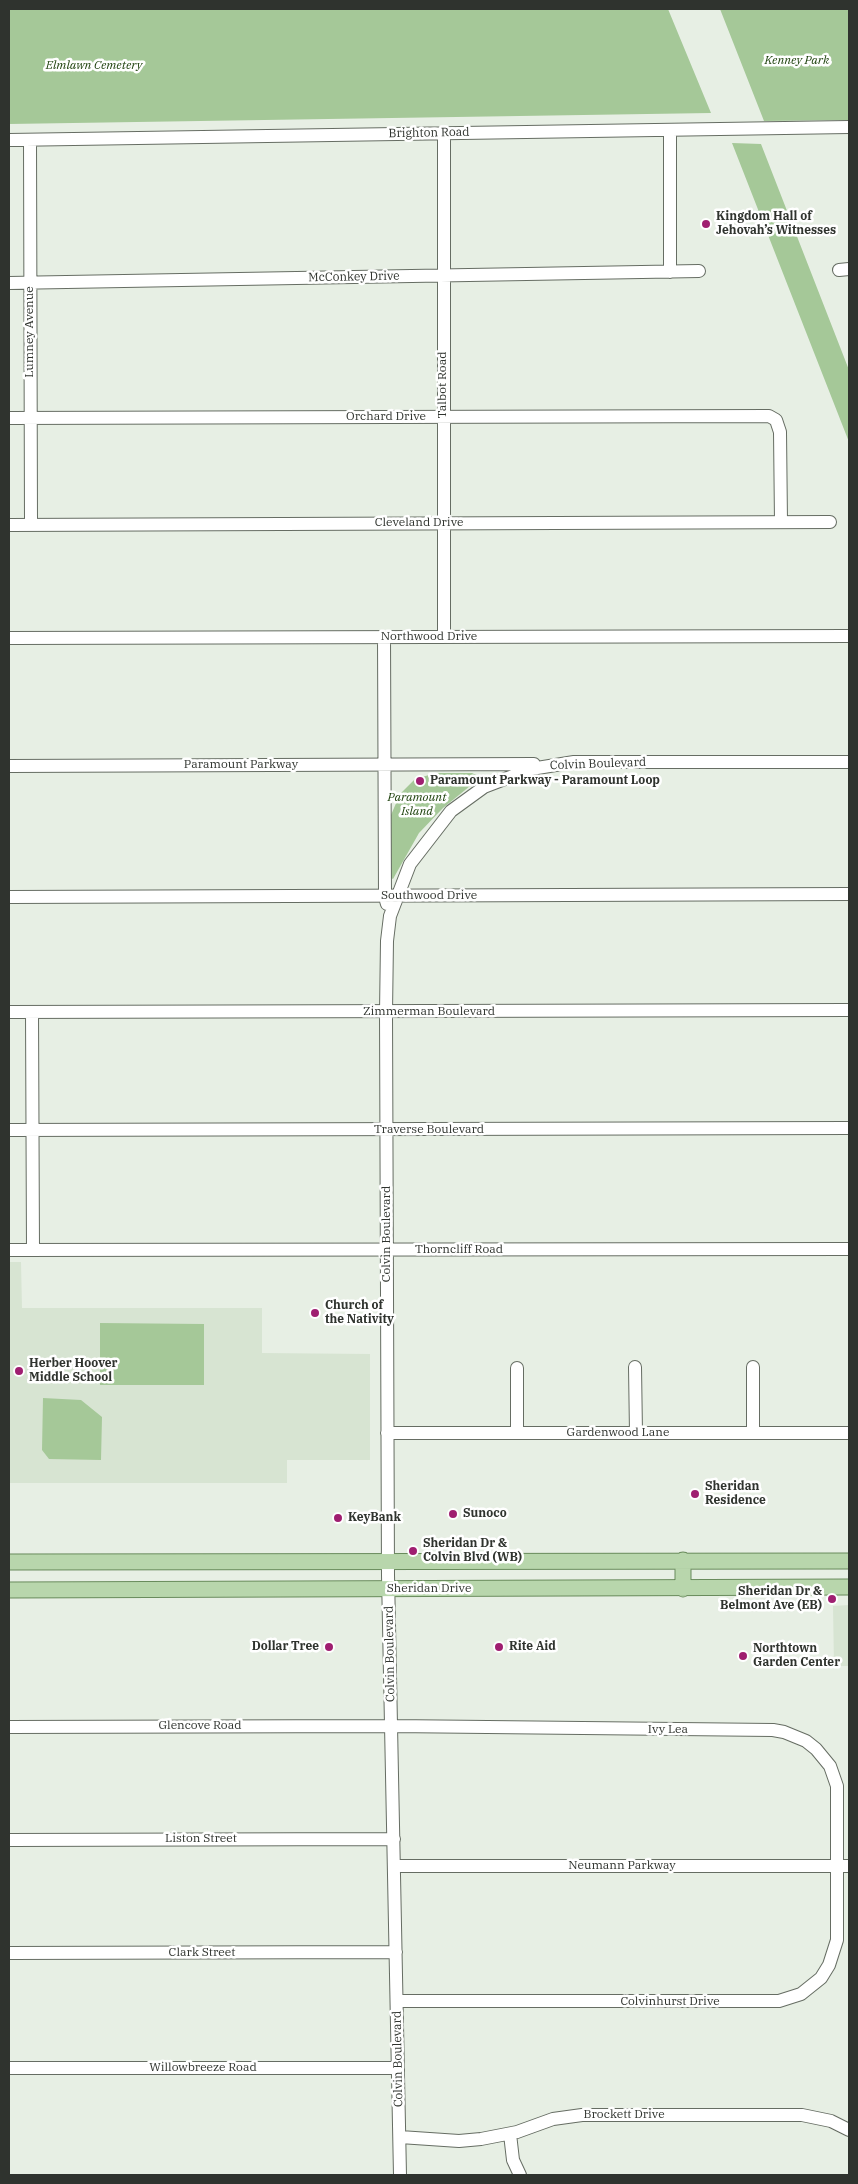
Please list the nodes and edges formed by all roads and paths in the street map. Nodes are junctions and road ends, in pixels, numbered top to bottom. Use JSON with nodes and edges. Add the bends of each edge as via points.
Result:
{"nodes":[{"id":1,"x":849,"y":127,"type":"edge"},
{"id":2,"x":670,"y":130,"type":"junction"},
{"id":3,"x":444,"y":133,"type":"junction"},
{"id":4,"x":9,"y":140,"type":"edge"},
{"id":5,"x":30,"y":140,"type":"junction"},
{"id":6,"x":699,"y":271,"type":"dead end"},
{"id":7,"x":670,"y":272,"type":"junction"},
{"id":8,"x":444,"y":275,"type":"junction"},
{"id":9,"x":9,"y":283,"type":"edge"},
{"id":10,"x":30,"y":283,"type":"junction"},
{"id":11,"x":443,"y":416,"type":"junction"},
{"id":12,"x":9,"y":418,"type":"edge"},
{"id":13,"x":30,"y":418,"type":"junction"},
{"id":14,"x":780,"y":522,"type":"junction"},
{"id":15,"x":830,"y":522,"type":"dead end"},
{"id":16,"x":443,"y":523,"type":"junction"},
{"id":17,"x":9,"y":525,"type":"edge"},
{"id":18,"x":31,"y":525,"type":"junction"},
{"id":19,"x":849,"y":636,"type":"edge"},
{"id":20,"x":384,"y":637,"type":"junction"},
{"id":21,"x":444,"y":637,"type":"junction"},
{"id":22,"x":9,"y":638,"type":"edge"},
{"id":23,"x":849,"y":762,"type":"edge"},
{"id":24,"x":472,"y":764,"type":"junction"},
{"id":25,"x":555,"y":764,"type":"junction"},
{"id":26,"x":385,"y":765,"type":"junction"},
{"id":27,"x":9,"y":766,"type":"edge"},
{"id":28,"x":484,"y":787,"type":"junction"},
{"id":29,"x":849,"y":894,"type":"edge"},
{"id":30,"x":391,"y":896,"type":"junction"},
{"id":31,"x":9,"y":897,"type":"edge"},
{"id":32,"x":849,"y":1010,"type":"edge"},
{"id":33,"x":9,"y":1012,"type":"edge"},
{"id":34,"x":32,"y":1012,"type":"junction"},
{"id":35,"x":386,"y":1012,"type":"junction"},
{"id":36,"x":849,"y":1128,"type":"edge"},
{"id":37,"x":9,"y":1130,"type":"edge"},
{"id":38,"x":33,"y":1130,"type":"junction"},
{"id":39,"x":386,"y":1130,"type":"junction"},
{"id":40,"x":849,"y":1249,"type":"edge"},
{"id":41,"x":9,"y":1250,"type":"edge"},
{"id":42,"x":33,"y":1250,"type":"junction"},
{"id":43,"x":387,"y":1250,"type":"junction"},
{"id":44,"x":635,"y":1367,"type":"dead end"},
{"id":45,"x":754,"y":1367,"type":"dead end"},
{"id":46,"x":517,"y":1368,"type":"dead end"},
{"id":47,"x":387,"y":1433,"type":"junction"},
{"id":48,"x":636,"y":1433,"type":"junction"},
{"id":49,"x":754,"y":1433,"type":"junction"},
{"id":50,"x":849,"y":1433,"type":"edge"},
{"id":51,"x":517,"y":1434,"type":"junction"},
{"id":52,"x":683,"y":1560,"type":"junction"},
{"id":53,"x":388,"y":1561,"type":"junction"},
{"id":54,"x":849,"y":1561,"type":"edge"},
{"id":55,"x":9,"y":1562,"type":"edge"},
{"id":56,"x":849,"y":1587,"type":"edge"},
{"id":57,"x":388,"y":1589,"type":"junction"},
{"id":58,"x":683,"y":1589,"type":"junction"},
{"id":59,"x":9,"y":1590,"type":"edge"},
{"id":60,"x":392,"y":1726,"type":"junction"},
{"id":61,"x":9,"y":1727,"type":"edge"},
{"id":62,"x":394,"y":1839,"type":"junction"},
{"id":63,"x":9,"y":1840,"type":"edge"},
{"id":64,"x":394,"y":1866,"type":"junction"},
{"id":65,"x":843,"y":1866,"type":"edge"},
{"id":66,"x":396,"y":1952,"type":"junction"},
{"id":67,"x":9,"y":1953,"type":"edge"},
{"id":68,"x":397,"y":2001,"type":"junction"},
{"id":69,"x":9,"y":2068,"type":"edge"},
{"id":70,"x":398,"y":2068,"type":"junction"},
{"id":71,"x":849,"y":2130,"type":"edge"},
{"id":72,"x":510,"y":2134,"type":"junction"},
{"id":73,"x":400,"y":2137,"type":"junction"},
{"id":74,"x":400,"y":2175,"type":"edge"},
{"id":75,"x":520,"y":2175,"type":"edge"}],
"edges":[{"from":1,"to":2,"type":"street","name":"Brighton Road"},
{"from":2,"to":3,"type":"street","name":"Brighton Road"},
{"from":2,"to":7,"type":"street"},
{"from":3,"to":5,"type":"street","name":"Brighton Road"},
{"from":3,"to":8,"type":"street","name":"Talbot Road"},
{"from":4,"to":5,"type":"street","name":"Brighton Road"},
{"from":5,"to":10,"type":"street","name":"Lumney Avenue"},
{"from":6,"to":7,"type":"street","name":"McConkey Drive"},
{"from":7,"to":8,"type":"street","name":"McConkey Drive"},
{"from":8,"to":10,"type":"street","name":"McConkey Drive"},
{"from":8,"to":11,"type":"street","name":"Talbot Road"},
{"from":9,"to":10,"type":"street","name":"McConkey Drive"},
{"from":10,"to":13,"type":"street","name":"Lumney Avenue"},
{"from":11,"to":13,"type":"street","name":"Orchard Drive"},
{"from":11,"to":14,"type":"street","name":"Orchard Drive","via":[[773,417],[779,425]]},
{"from":11,"to":16,"type":"street","name":"Talbot Road"},
{"from":12,"to":13,"type":"street","name":"Orchard Drive"},
{"from":13,"to":18,"type":"street","name":"Lumney Avenue"},
{"from":14,"to":15,"type":"street","name":"Cleveland Drive"},
{"from":14,"to":16,"type":"street","name":"Cleveland Drive"},
{"from":16,"to":18,"type":"street","name":"Cleveland Drive"},
{"from":16,"to":21,"type":"street","name":"Talbot Road"},
{"from":17,"to":18,"type":"street","name":"Cleveland Drive"},
{"from":19,"to":21,"type":"street","name":"Northwood Drive"},
{"from":20,"to":21,"type":"street","name":"Northwood Drive"},
{"from":20,"to":22,"type":"street","name":"Northwood Drive"},
{"from":20,"to":26,"type":"street"},
{"from":23,"to":25,"type":"street","name":"Colvin Boulevard"},
{"from":24,"to":25,"type":"street","name":"Paramount Parkway"},
{"from":24,"to":26,"type":"street","name":"Paramount Parkway"},
{"from":24,"to":28,"type":"street","via":[[480,768]]},
{"from":25,"to":28,"type":"street","name":"Colvin Boulevard","via":[[531,768]]},
{"from":26,"to":27,"type":"street","name":"Paramount Parkway"},
{"from":26,"to":30,"type":"street"},
{"from":28,"to":30,"type":"street","name":"Colvin Boulevard","via":[[451,811],[410,864]]},
{"from":29,"to":30,"type":"street","name":"Southwood Drive"},
{"from":30,"to":31,"type":"street","name":"Southwood Drive"},
{"from":30,"to":35,"type":"street","name":"Colvin Boulevard"},
{"from":32,"to":35,"type":"street","name":"Zimmerman Boulevard"},
{"from":33,"to":34,"type":"street","name":"Zimmerman Boulevard"},
{"from":34,"to":35,"type":"street","name":"Zimmerman Boulevard"},
{"from":34,"to":38,"type":"street"},
{"from":35,"to":39,"type":"street","name":"Colvin Boulevard"},
{"from":36,"to":39,"type":"street","name":"Traverse Boulevard"},
{"from":37,"to":38,"type":"street","name":"Traverse Boulevard"},
{"from":38,"to":39,"type":"street","name":"Traverse Boulevard"},
{"from":38,"to":42,"type":"street"},
{"from":39,"to":43,"type":"street","name":"Colvin Boulevard"},
{"from":40,"to":43,"type":"street","name":"Thorncliff Road"},
{"from":41,"to":42,"type":"street","name":"Thorncliff Road"},
{"from":42,"to":43,"type":"street","name":"Thorncliff Road"},
{"from":43,"to":47,"type":"street","name":"Colvin Boulevard"},
{"from":44,"to":48,"type":"street"},
{"from":45,"to":49,"type":"street"},
{"from":46,"to":51,"type":"street"},
{"from":47,"to":51,"type":"street","name":"Gardenwood Lane"},
{"from":47,"to":53,"type":"street","name":"Colvin Boulevard"},
{"from":48,"to":49,"type":"street","name":"Gardenwood Lane"},
{"from":48,"to":51,"type":"street","name":"Gardenwood Lane"},
{"from":49,"to":50,"type":"street","name":"Gardenwood Lane"},
{"from":52,"to":53,"type":"main road"},
{"from":52,"to":54,"type":"main road"},
{"from":52,"to":58,"type":"main road"},
{"from":53,"to":55,"type":"main road"},
{"from":53,"to":57,"type":"street","name":"Colvin Boulevard"},
{"from":56,"to":58,"type":"main road","name":"Sheridan Drive"},
{"from":57,"to":58,"type":"main road","name":"Sheridan Drive"},
{"from":57,"to":59,"type":"main road","name":"Sheridan Drive"},
{"from":57,"to":60,"type":"street","name":"Colvin Boulevard"},
{"from":60,"to":61,"type":"street","name":"Glencove Road"},
{"from":60,"to":62,"type":"street","name":"Colvin Boulevard"},
{"from":60,"to":65,"type":"street","name":"Ivy Lea","via":[[784,1732],[816,1749],[830,1766],[837,1786]]},
{"from":62,"to":63,"type":"street","name":"Liston Street"},
{"from":62,"to":64,"type":"street","name":"Colvin Boulevard"},
{"from":64,"to":65,"type":"street","name":"Neumann Parkway"},
{"from":64,"to":66,"type":"street","name":"Colvin Boulevard"},
{"from":65,"to":68,"type":"street","name":"Colvinhurst Drive","via":[[834,1952],[821,1978],[790,1999],[770,2002]]},
{"from":66,"to":67,"type":"street","name":"Clark Street"},
{"from":66,"to":68,"type":"street","name":"Colvin Boulevard"},
{"from":68,"to":70,"type":"street","name":"Colvin Boulevard"},
{"from":69,"to":70,"type":"street","name":"Willowbreeze Road"},
{"from":70,"to":73,"type":"street","name":"Colvin Boulevard"},
{"from":71,"to":72,"type":"street","name":"Brockett Drive","via":[[831,2121],[802,2115],[582,2115],[553,2119]]},
{"from":72,"to":73,"type":"street","name":"Brockett Drive","via":[[458,2141]]},
{"from":72,"to":75,"type":"street","via":[[513,2160]]},
{"from":73,"to":74,"type":"street","name":"Colvin Boulevard"}]}
